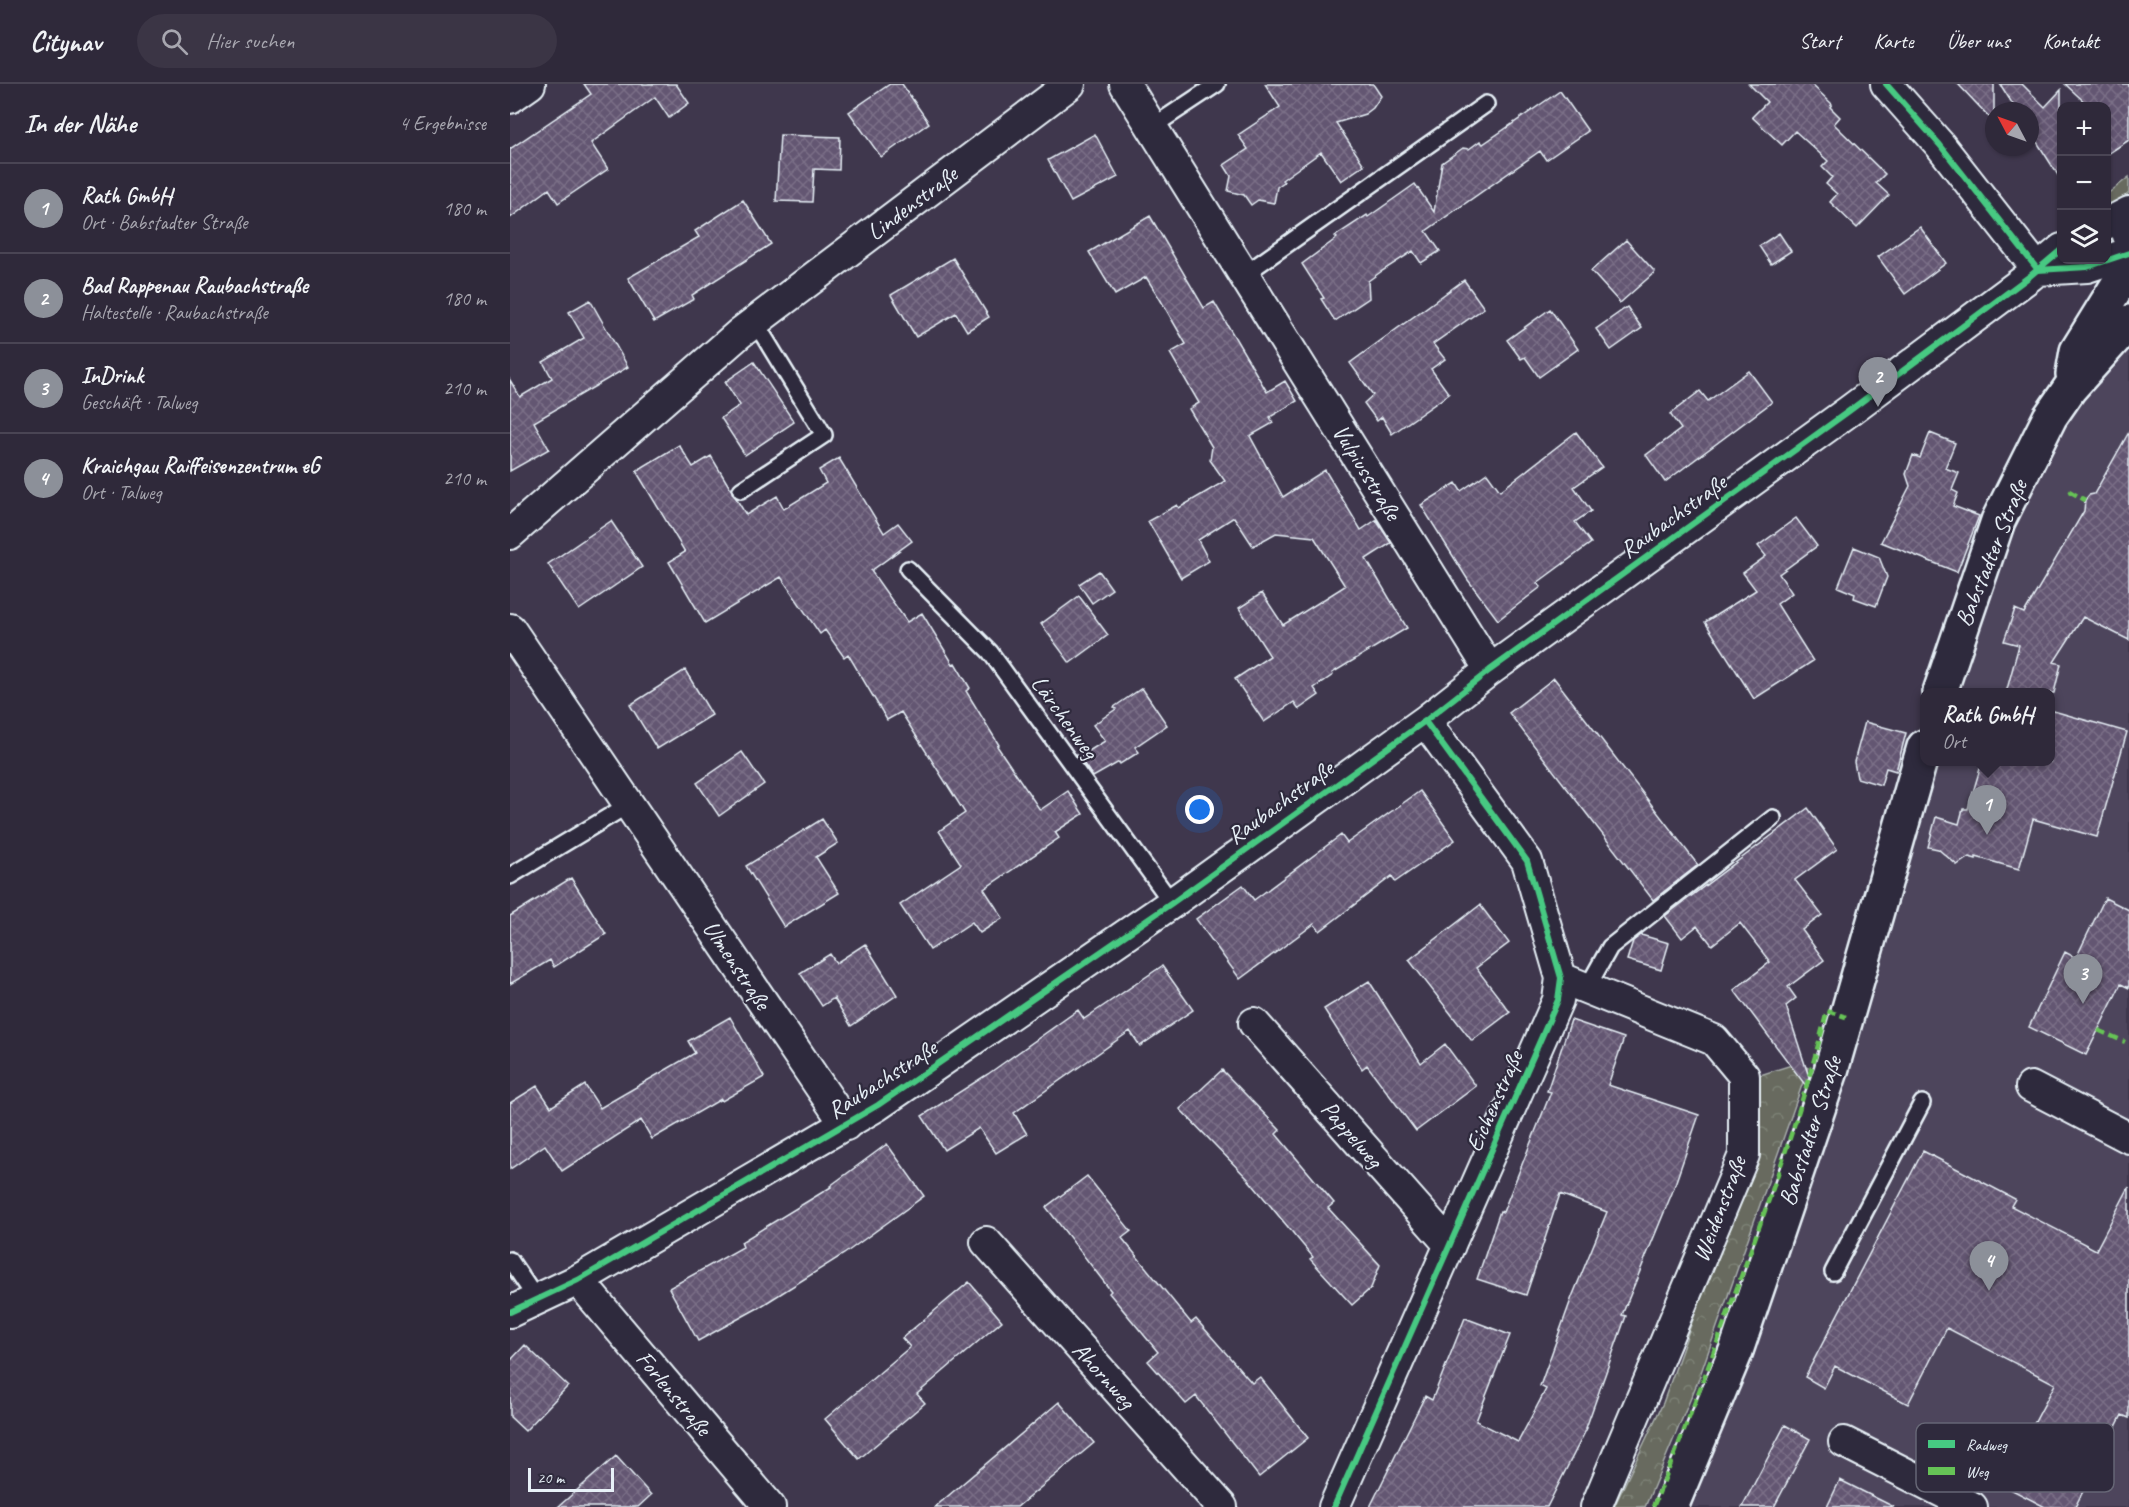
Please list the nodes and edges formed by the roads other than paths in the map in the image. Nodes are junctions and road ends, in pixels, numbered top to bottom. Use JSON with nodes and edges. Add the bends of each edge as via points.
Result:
{"nodes":[{"id":1,"x":530,"y":84,"type":"edge"},
{"id":2,"x":1070,"y":84,"type":"edge"},
{"id":3,"x":1125,"y":84,"type":"edge"},
{"id":4,"x":1217,"y":84,"type":"edge"},
{"id":5,"x":1886,"y":84,"type":"edge"},
{"id":6,"x":510,"y":98,"type":"edge"},
{"id":7,"x":1486,"y":104,"type":"dead end"},
{"id":8,"x":1152,"y":127,"type":"junction"},
{"id":9,"x":2129,"y":212,"type":"edge"},
{"id":10,"x":2111,"y":221,"type":"edge"},
{"id":11,"x":2129,"y":228,"type":"edge"},
{"id":12,"x":2129,"y":234,"type":"edge"},
{"id":13,"x":2057,"y":253,"type":"edge"},
{"id":14,"x":2129,"y":253,"type":"edge"},
{"id":15,"x":2129,"y":267,"type":"edge"},
{"id":16,"x":2038,"y":270,"type":"junction"},
{"id":17,"x":1245,"y":274,"type":"junction"},
{"id":18,"x":755,"y":322,"type":"junction"},
{"id":19,"x":2129,"y":322,"type":"edge"},
{"id":20,"x":2070,"y":387,"type":"junction"},
{"id":21,"x":741,"y":490,"type":"dead end"},
{"id":22,"x":510,"y":534,"type":"edge"},
{"id":23,"x":908,"y":569,"type":"dead end"},
{"id":24,"x":514,"y":645,"type":"edge"},
{"id":25,"x":1490,"y":670,"type":"junction"},
{"id":26,"x":1942,"y":688,"type":"edge"},
{"id":27,"x":1425,"y":722,"type":"junction"},
{"id":28,"x":1920,"y":761,"type":"edge"},
{"id":29,"x":628,"y":805,"type":"junction"},
{"id":30,"x":1773,"y":818,"type":"dead end"},
{"id":31,"x":510,"y":876,"type":"edge"},
{"id":32,"x":1172,"y":903,"type":"junction"},
{"id":33,"x":1574,"y":983,"type":"junction"},
{"id":34,"x":1254,"y":1023,"type":"dead end"},
{"id":35,"x":2031,"y":1087,"type":"dead end"},
{"id":36,"x":1922,"y":1103,"type":"dead end"},
{"id":37,"x":846,"y":1125,"type":"junction"},
{"id":38,"x":2129,"y":1138,"type":"edge"},
{"id":39,"x":986,"y":1242,"type":"dead end"},
{"id":40,"x":1450,"y":1245,"type":"junction"},
{"id":41,"x":510,"y":1260,"type":"edge"},
{"id":42,"x":1833,"y":1272,"type":"dead end"},
{"id":43,"x":578,"y":1280,"type":"junction"},
{"id":44,"x":537,"y":1300,"type":"junction"},
{"id":45,"x":510,"y":1312,"type":"edge"},
{"id":46,"x":1845,"y":1442,"type":"dead end"},
{"id":47,"x":1916,"y":1478,"type":"edge"},
{"id":48,"x":1943,"y":1492,"type":"edge"},
{"id":49,"x":770,"y":1507,"type":"edge"},
{"id":50,"x":1222,"y":1507,"type":"edge"},
{"id":51,"x":1334,"y":1507,"type":"edge"},
{"id":52,"x":1596,"y":1507,"type":"edge"},
{"id":53,"x":1671,"y":1507,"type":"edge"},
{"id":54,"x":1972,"y":1507,"type":"edge"}],
"edges":[{"from":1,"to":6,"type":"street"},
{"from":2,"to":18,"type":"street","name":"Lindenstraße"},
{"from":3,"to":8,"type":"street","name":"Vulpiusstraße"},
{"from":4,"to":8,"type":"lane"},
{"from":5,"to":16,"type":"street"},
{"from":7,"to":17,"type":"lane"},
{"from":8,"to":17,"type":"street","name":"Vulpiusstraße"},
{"from":9,"to":10,"type":"street"},
{"from":11,"to":12,"type":"street"},
{"from":13,"to":16,"type":"street","name":"Raubachstraße"},
{"from":14,"to":16,"type":"street","via":[[2087,267]]},
{"from":15,"to":20,"type":"street","name":"Babstadter Straße","via":[[2078,351]]},
{"from":16,"to":25,"type":"street","name":"Raubachstraße"},
{"from":17,"to":25,"type":"street","name":"Vulpiusstraße"},
{"from":18,"to":21,"type":"lane","via":[[824,435]]},
{"from":18,"to":22,"type":"street","name":"Lindenstraße"},
{"from":19,"to":20,"type":"street","name":"Babstadter Straße"},
{"from":20,"to":26,"type":"street","name":"Babstadter Straße","via":[[2050,417],[1998,520]]},
{"from":23,"to":32,"type":"lane","name":"Lärchenweg","via":[[990,652]]},
{"from":24,"to":29,"type":"street","name":"Ulmenstraße"},
{"from":25,"to":27,"type":"street","name":"Raubachstraße"},
{"from":27,"to":32,"type":"street","name":"Raubachstraße"},
{"from":27,"to":33,"type":"street","name":"Eichenstraße","via":[[1527,861]]},
{"from":28,"to":53,"type":"street","name":"Babstadter Straße","via":[[1827,1083],[1736,1351]]},
{"from":29,"to":31,"type":"lane"},
{"from":29,"to":37,"type":"street","name":"Ulmenstraße"},
{"from":30,"to":33,"type":"lane","via":[[1611,947]]},
{"from":32,"to":37,"type":"street","name":"Raubachstraße"},
{"from":33,"to":40,"type":"street","name":"Eichenstraße","via":[[1558,1000]]},
{"from":33,"to":52,"type":"street","name":"Weidenstraße","via":[[1714,1040],[1744,1076],[1744,1155]]},
{"from":34,"to":40,"type":"street","name":"Pappelweg"},
{"from":35,"to":38,"type":"street"},
{"from":36,"to":42,"type":"lane"},
{"from":37,"to":43,"type":"street","name":"Raubachstraße"},
{"from":39,"to":50,"type":"street","name":"Ahornweg"},
{"from":40,"to":51,"type":"street","name":"Eichenstraße"},
{"from":41,"to":44,"type":"lane"},
{"from":43,"to":44,"type":"street","name":"Raubachstraße"},
{"from":43,"to":49,"type":"street","name":"Forlenstraße"},
{"from":44,"to":45,"type":"street","name":"Raubachstraße"},
{"from":46,"to":47,"type":"street"},
{"from":48,"to":54,"type":"street"}]}
